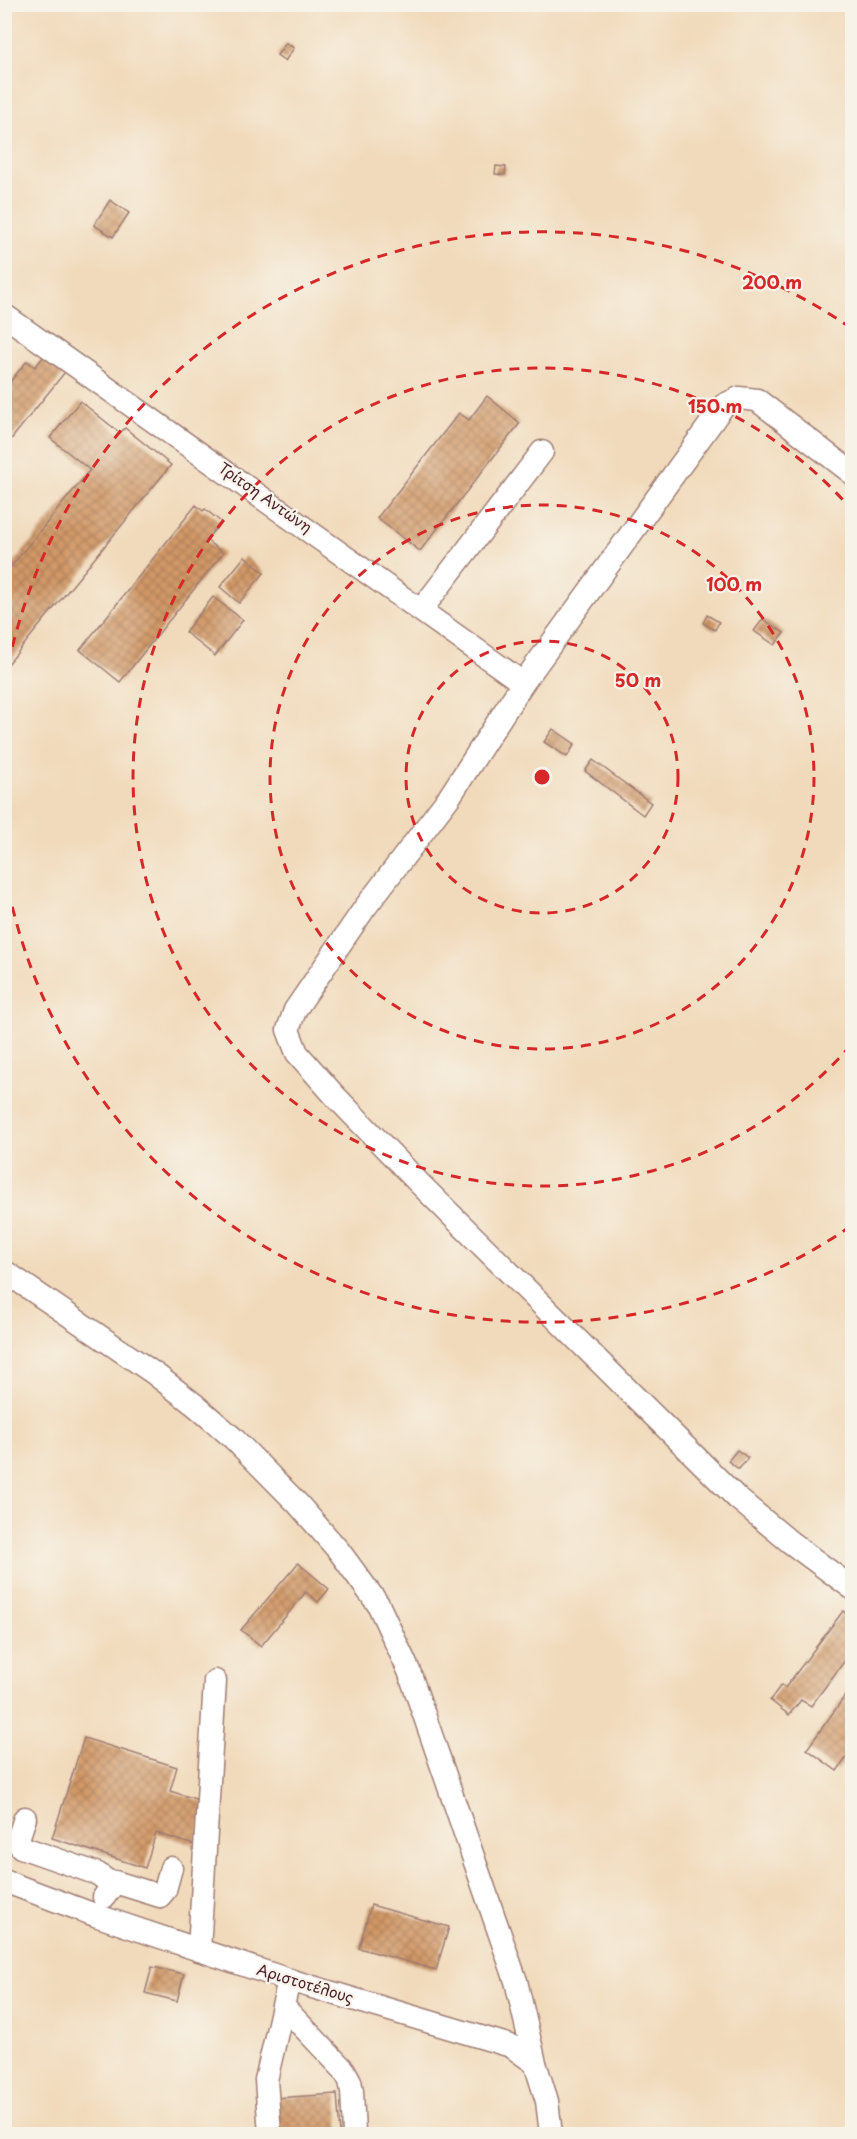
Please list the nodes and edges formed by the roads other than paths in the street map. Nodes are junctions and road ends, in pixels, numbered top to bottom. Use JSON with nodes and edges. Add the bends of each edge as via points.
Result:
{"nodes":[{"id":1,"x":4,"y":315,"type":"edge"},
{"id":2,"x":542,"y":452,"type":"dead end"},
{"id":3,"x":852,"y":473,"type":"edge"},
{"id":4,"x":422,"y":609,"type":"junction"},
{"id":5,"x":524,"y":683,"type":"junction"},
{"id":6,"x":4,"y":1270,"type":"edge"},
{"id":7,"x":852,"y":1588,"type":"edge"},
{"id":8,"x":215,"y":1681,"type":"dead end"},
{"id":9,"x":25,"y":1818,"type":"dead end"},
{"id":10,"x":171,"y":1868,"type":"dead end"},
{"id":11,"x":4,"y":1881,"type":"edge"},
{"id":12,"x":110,"y":1887,"type":"junction"},
{"id":13,"x":95,"y":1915,"type":"junction"},
{"id":14,"x":199,"y":1950,"type":"junction"},
{"id":15,"x":289,"y":1980,"type":"junction"},
{"id":16,"x":283,"y":2006,"type":"junction"},
{"id":17,"x":535,"y":2063,"type":"junction"},
{"id":18,"x":270,"y":2134,"type":"edge"},
{"id":19,"x":354,"y":2134,"type":"edge"},
{"id":20,"x":551,"y":2134,"type":"edge"}],
"edges":[{"from":1,"to":4,"type":"street","name":"Τρίτση Αντώνη"},
{"from":2,"to":4,"type":"street"},
{"from":3,"to":5,"type":"street","via":[[758,400],[739,398],[724,405]]},
{"from":4,"to":5,"type":"street","name":"Τρίτση Αντώνη"},
{"from":5,"to":7,"type":"street","via":[[450,796],[364,909],[295,1010],[288,1030],[297,1053],[420,1184],[737,1498]]},
{"from":6,"to":17,"type":"street","via":[[155,1374],[218,1425],[333,1543],[378,1604],[409,1671],[513,1969]]},
{"from":8,"to":14,"type":"street"},
{"from":9,"to":12,"type":"street","via":[[18,1839],[21,1847],[98,1874]]},
{"from":10,"to":12,"type":"street","via":[[160,1896],[119,1882]]},
{"from":11,"to":13,"type":"street","name":"Αριστοτέλους"},
{"from":12,"to":13,"type":"street"},
{"from":13,"to":14,"type":"street","name":"Αριστοτέλους"},
{"from":14,"to":15,"type":"street","name":"Αριστοτέλους"},
{"from":15,"to":16,"type":"street"},
{"from":15,"to":17,"type":"street","name":"Αριστοτέλους","via":[[489,2038],[511,2046]]},
{"from":16,"to":18,"type":"street","via":[[266,2080]]},
{"from":16,"to":19,"type":"street","via":[[344,2070],[350,2081]]},
{"from":17,"to":20,"type":"street","via":[[547,2102]]}]}
